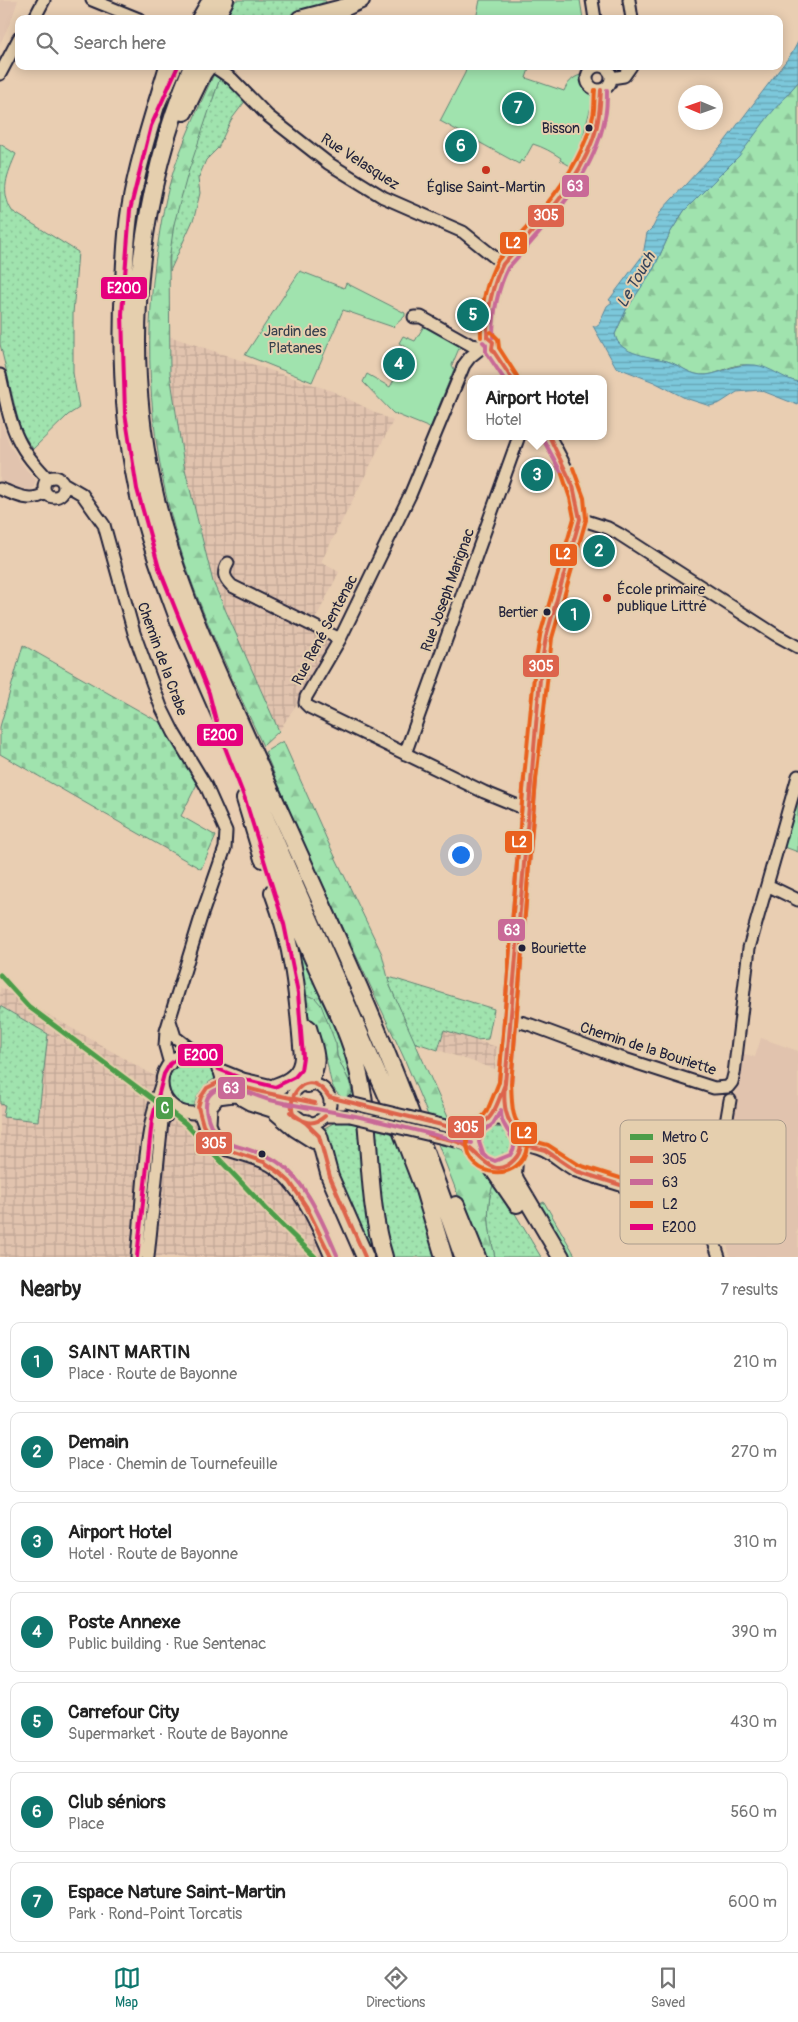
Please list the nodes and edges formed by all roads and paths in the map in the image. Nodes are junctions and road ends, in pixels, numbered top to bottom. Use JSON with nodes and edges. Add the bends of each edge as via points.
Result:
{"nodes":[{"id":1,"x":37,"y":0,"type":"edge"},
{"id":2,"x":44,"y":0,"type":"edge"},
{"id":3,"x":92,"y":0,"type":"edge"},
{"id":4,"x":199,"y":0,"type":"edge"},
{"id":5,"x":211,"y":0,"type":"edge"},
{"id":6,"x":225,"y":0,"type":"edge"},
{"id":7,"x":362,"y":0,"type":"edge"},
{"id":8,"x":592,"y":0,"type":"edge"},
{"id":9,"x":629,"y":0,"type":"edge"},
{"id":10,"x":31,"y":15,"type":"edge"},
{"id":11,"x":36,"y":15,"type":"edge"},
{"id":12,"x":129,"y":15,"type":"edge"},
{"id":13,"x":191,"y":15,"type":"edge"},
{"id":14,"x":202,"y":15,"type":"edge"},
{"id":15,"x":217,"y":15,"type":"edge"},
{"id":16,"x":315,"y":15,"type":"edge"},
{"id":17,"x":594,"y":15,"type":"edge"},
{"id":18,"x":631,"y":15,"type":"edge"},
{"id":19,"x":15,"y":47,"type":"edge"},
{"id":20,"x":15,"y":50,"type":"edge"},
{"id":21,"x":11,"y":56,"type":"junction"},
{"id":22,"x":167,"y":70,"type":"edge"},
{"id":23,"x":176,"y":70,"type":"edge"},
{"id":24,"x":191,"y":70,"type":"edge"},
{"id":25,"x":206,"y":70,"type":"edge"},
{"id":26,"x":219,"y":70,"type":"edge"},
{"id":27,"x":591,"y":70,"type":"edge"},
{"id":28,"x":607,"y":70,"type":"edge"},
{"id":29,"x":628,"y":70,"type":"edge"},
{"id":30,"x":0,"y":74,"type":"edge"},
{"id":31,"x":610,"y":78,"type":"junction"},
{"id":32,"x":601,"y":90,"type":"junction"},
{"id":33,"x":151,"y":126,"type":"junction"},
{"id":34,"x":156,"y":184,"type":"junction"},
{"id":35,"x":503,"y":264,"type":"junction"},
{"id":36,"x":414,"y":317,"type":"dead end"},
{"id":37,"x":481,"y":344,"type":"junction"},
{"id":38,"x":0,"y":375,"type":"edge"},
{"id":39,"x":509,"y":375,"type":"edge"},
{"id":40,"x":518,"y":440,"type":"edge"},
{"id":41,"x":551,"y":440,"type":"edge"},
{"id":42,"x":48,"y":479,"type":"junction"},
{"id":43,"x":0,"y":489,"type":"edge"},
{"id":44,"x":62,"y":489,"type":"junction"},
{"id":45,"x":46,"y":493,"type":"junction"},
{"id":46,"x":580,"y":519,"type":"junction"},
{"id":47,"x":228,"y":562,"type":"dead end"},
{"id":48,"x":340,"y":639,"type":"junction"},
{"id":49,"x":798,"y":647,"type":"edge"},
{"id":50,"x":210,"y":693,"type":"junction"},
{"id":51,"x":405,"y":754,"type":"junction"},
{"id":52,"x":798,"y":776,"type":"edge"},
{"id":53,"x":245,"y":799,"type":"junction"},
{"id":54,"x":528,"y":810,"type":"junction"},
{"id":55,"x":767,"y":885,"type":"junction"},
{"id":56,"x":798,"y":900,"type":"edge"},
{"id":57,"x":298,"y":992,"type":"junction"},
{"id":58,"x":510,"y":1019,"type":"junction"},
{"id":59,"x":170,"y":1021,"type":"junction"},
{"id":60,"x":197,"y":1054,"type":"junction"},
{"id":61,"x":170,"y":1064,"type":"junction"},
{"id":62,"x":218,"y":1069,"type":"junction"},
{"id":63,"x":163,"y":1081,"type":"junction"},
{"id":64,"x":398,"y":1083,"type":"junction"},
{"id":65,"x":505,"y":1084,"type":"junction"},
{"id":66,"x":303,"y":1086,"type":"junction"},
{"id":67,"x":275,"y":1087,"type":"junction"},
{"id":68,"x":242,"y":1097,"type":"junction"},
{"id":69,"x":329,"y":1097,"type":"junction"},
{"id":70,"x":730,"y":1100,"type":"dead end"},
{"id":71,"x":214,"y":1102,"type":"junction"},
{"id":72,"x":174,"y":1107,"type":"junction"},
{"id":73,"x":199,"y":1112,"type":"junction"},
{"id":74,"x":325,"y":1116,"type":"junction"},
{"id":75,"x":299,"y":1118,"type":"junction"},
{"id":76,"x":727,"y":1120,"type":"edge"},
{"id":77,"x":484,"y":1122,"type":"junction"},
{"id":78,"x":510,"y":1123,"type":"junction"},
{"id":79,"x":521,"y":1144,"type":"junction"},
{"id":80,"x":225,"y":1150,"type":"junction"},
{"id":81,"x":474,"y":1152,"type":"junction"},
{"id":82,"x":323,"y":1153,"type":"junction"},
{"id":83,"x":514,"y":1160,"type":"junction"},
{"id":84,"x":492,"y":1166,"type":"junction"},
{"id":85,"x":620,"y":1185,"type":"edge"},
{"id":86,"x":447,"y":1209,"type":"junction"},
{"id":87,"x":715,"y":1244,"type":"edge"},
{"id":88,"x":137,"y":1257,"type":"edge"},
{"id":89,"x":148,"y":1257,"type":"edge"},
{"id":90,"x":331,"y":1257,"type":"edge"},
{"id":91,"x":365,"y":1257,"type":"edge"},
{"id":92,"x":384,"y":1257,"type":"edge"},
{"id":93,"x":444,"y":1257,"type":"edge"},
{"id":94,"x":458,"y":1257,"type":"edge"},
{"id":95,"x":463,"y":1257,"type":"edge"},
{"id":96,"x":476,"y":1257,"type":"edge"},
{"id":97,"x":548,"y":1257,"type":"edge"},
{"id":98,"x":561,"y":1257,"type":"edge"},
{"id":99,"x":719,"y":1257,"type":"edge"}],
"edges":[{"from":1,"to":10,"type":"street"},
{"from":2,"to":11,"type":"street"},
{"from":3,"to":12,"type":"street"},
{"from":4,"to":13,"type":"highway"},
{"from":5,"to":14,"type":"highway"},
{"from":6,"to":15,"type":"highway"},
{"from":7,"to":16,"type":"highway"},
{"from":8,"to":17,"type":"street"},
{"from":9,"to":18,"type":"street"},
{"from":19,"to":21,"type":"street"},
{"from":20,"to":21,"type":"street"},
{"from":21,"to":30,"type":"street"},
{"from":22,"to":33,"type":"highway"},
{"from":23,"to":33,"type":"highway"},
{"from":24,"to":34,"type":"highway","via":[[166,136]]},
{"from":25,"to":34,"type":"highway","via":[[187,105]]},
{"from":26,"to":35,"type":"street","name":"Rue Velasquez","via":[[268,116],[328,163],[383,197],[463,232]]},
{"from":27,"to":32,"type":"street","via":[[587,78],[591,87]]},
{"from":28,"to":31,"type":"street"},
{"from":29,"to":31,"type":"street","via":[[624,76]]},
{"from":31,"to":32,"type":"street","via":[[608,86]]},
{"from":32,"to":35,"type":"street","via":[[601,109],[585,161],[566,189]]},
{"from":33,"to":50,"type":"highway","via":[[130,210],[122,314],[125,412],[137,489],[149,534],[179,621]]},
{"from":34,"to":64,"type":"highway","via":[[142,257],[137,362],[144,438],[164,530],[181,584],[211,658],[343,951]]},
{"from":35,"to":37,"type":"street","via":[[496,277]]},
{"from":36,"to":37,"type":"street","via":[[421,317],[471,345]]},
{"from":37,"to":39,"type":"street","via":[[493,342],[492,350]]},
{"from":37,"to":48,"type":"street","name":"Rue René Sentenac","via":[[464,365],[410,495]]},
{"from":38,"to":42,"type":"street","via":[[17,438]]},
{"from":40,"to":51,"type":"street","name":"Rue Joseph Marignac"},
{"from":41,"to":46,"type":"street","via":[[572,480]]},
{"from":42,"to":44,"type":"street","via":[[60,478]]},
{"from":42,"to":45,"type":"street","via":[[44,486]]},
{"from":43,"to":45,"type":"street","via":[[27,499]]},
{"from":44,"to":45,"type":"street","via":[[55,497]]},
{"from":44,"to":59,"type":"street","name":"Chemin de la Crabe","via":[[88,503],[108,536],[134,633],[161,707],[206,786],[226,831],[225,848]]},
{"from":46,"to":49,"type":"street","via":[[614,531]]},
{"from":46,"to":54,"type":"street","via":[[546,636]]},
{"from":47,"to":48,"type":"street","via":[[224,574],[232,586]]},
{"from":48,"to":51,"type":"street","name":"Rue René Sentenac","via":[[306,697],[306,703],[309,708]]},
{"from":50,"to":53,"type":"highway","via":[[219,732]]},
{"from":50,"to":93,"type":"highway","via":[[392,1107],[424,1190]]},
{"from":51,"to":54,"type":"street","name":"Rue René Sentenac"},
{"from":52,"to":55,"type":"street","name":"Chemin de la Bouriette"},
{"from":53,"to":57,"type":"highway","via":[[286,929]]},
{"from":53,"to":92,"type":"highway","via":[[354,1054],[363,1094],[374,1210]]},
{"from":54,"to":58,"type":"street"},
{"from":55,"to":56,"type":"street"},
{"from":55,"to":58,"type":"street","name":"Chemin de la Bouriette","via":[[749,948],[734,1074],[728,1087],[714,1088]]},
{"from":57,"to":66,"type":"highway","via":[[317,1062],[316,1069]]},
{"from":57,"to":67,"type":"highway","via":[[302,1066],[292,1080]]},
{"from":58,"to":65,"type":"street"},
{"from":59,"to":60,"type":"street","via":[[175,1038]]},
{"from":59,"to":61,"type":"street","name":"Chemin de la Crabe","via":[[165,1046]]},
{"from":60,"to":61,"type":"street","via":[[182,1055]]},
{"from":60,"to":62,"type":"street","via":[[209,1059]]},
{"from":61,"to":63,"type":"street"},
{"from":62,"to":67,"type":"street"},
{"from":62,"to":71,"type":"street","via":[[222,1082]]},
{"from":63,"to":72,"type":"street","via":[[166,1098]]},
{"from":63,"to":88,"type":"street","via":[[148,1146]]},
{"from":64,"to":86,"type":"highway"},
{"from":64,"to":96,"type":"highway","via":[[442,1174]]},
{"from":65,"to":77,"type":"street","via":[[496,1108]]},
{"from":65,"to":78,"type":"street"},
{"from":66,"to":67,"type":"street"},
{"from":66,"to":69,"type":"street","via":[[321,1087]]},
{"from":66,"to":75,"type":"street","via":[[291,1098],[290,1105]]},
{"from":68,"to":71,"type":"street"},
{"from":68,"to":75,"type":"street","via":[[268,1101]]},
{"from":68,"to":82,"type":"highway","via":[[273,1109],[314,1140]]},
{"from":69,"to":74,"type":"street","via":[[330,1106]]},
{"from":69,"to":77,"type":"street","bridge":true,"via":[[450,1127],[465,1128]]},
{"from":70,"to":76,"type":"street"},
{"from":71,"to":73,"type":"street"},
{"from":71,"to":80,"type":"street","via":[[210,1124]]},
{"from":72,"to":73,"type":"street","via":[[186,1112]]},
{"from":72,"to":89,"type":"street","via":[[162,1121]]},
{"from":73,"to":80,"type":"street","via":[[210,1140]]},
{"from":74,"to":75,"type":"street","via":[[316,1122]]},
{"from":74,"to":81,"type":"street","bridge":true,"via":[[350,1116],[456,1141]]},
{"from":75,"to":82,"type":"highway","via":[[319,1136]]},
{"from":77,"to":78,"type":"street","via":[[500,1119]]},
{"from":77,"to":81,"type":"street","via":[[473,1137]]},
{"from":78,"to":79,"type":"street","via":[[518,1132]]},
{"from":79,"to":83,"type":"street"},
{"from":79,"to":85,"type":"street","via":[[547,1150],[576,1171]]},
{"from":80,"to":90,"type":"street","via":[[263,1162],[283,1174],[303,1201]]},
{"from":81,"to":84,"type":"street","via":[[482,1162]]},
{"from":82,"to":91,"type":"highway"},
{"from":83,"to":84,"type":"street","via":[[502,1166]]},
{"from":83,"to":98,"type":"highway","via":[[516,1182]]},
{"from":84,"to":97,"type":"highway"},
{"from":86,"to":94,"type":"highway"},
{"from":86,"to":95,"type":"highway"},
{"from":87,"to":99,"type":"street"}]}
